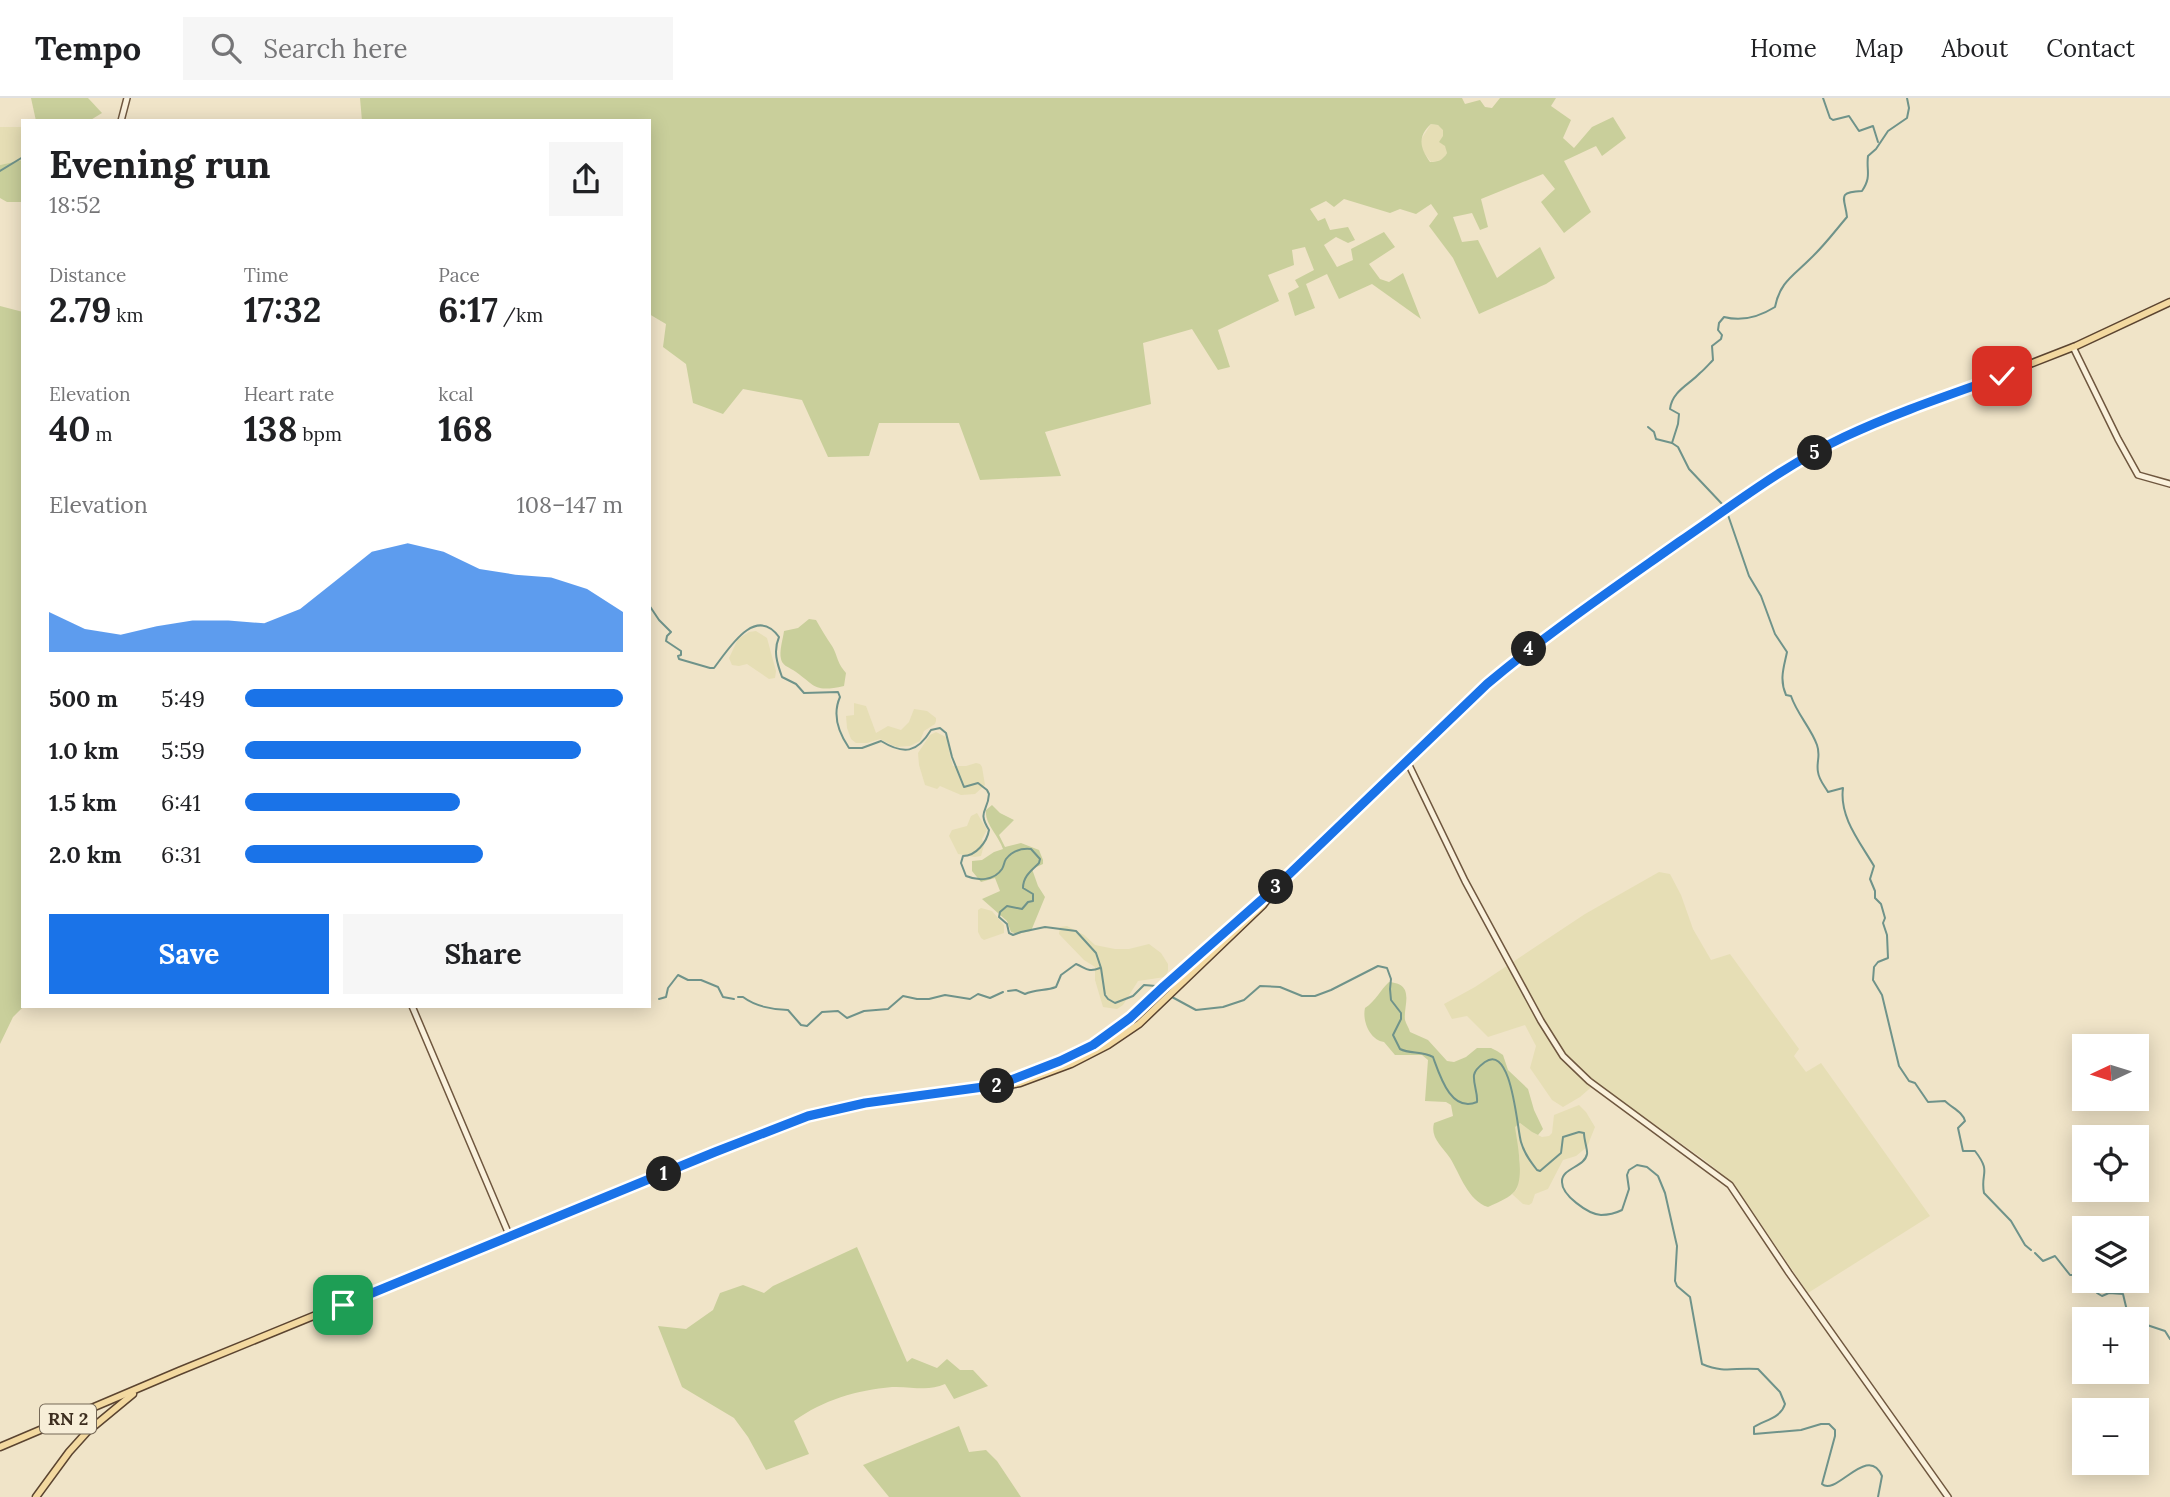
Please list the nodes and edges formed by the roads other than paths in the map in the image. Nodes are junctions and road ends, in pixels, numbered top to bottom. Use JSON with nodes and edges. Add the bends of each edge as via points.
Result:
{"nodes":[{"id":1,"x":127,"y":98,"type":"edge"},
{"id":2,"x":122,"y":119,"type":"edge"},
{"id":3,"x":2170,"y":302,"type":"edge"},
{"id":4,"x":2073,"y":347,"type":"junction"},
{"id":5,"x":2170,"y":484,"type":"edge"},
{"id":6,"x":1407,"y":761,"type":"junction"},
{"id":7,"x":1277,"y":886,"type":"junction"},
{"id":8,"x":413,"y":1008,"type":"edge"},
{"id":9,"x":998,"y":1085,"type":"junction"},
{"id":10,"x":510,"y":1237,"type":"junction"},
{"id":11,"x":136,"y":1390,"type":"junction"},
{"id":12,"x":0,"y":1447,"type":"edge"},
{"id":13,"x":36,"y":1497,"type":"edge"},
{"id":14,"x":1948,"y":1497,"type":"edge"}],
"edges":[{"from":1,"to":2,"type":"street"},
{"from":3,"to":4,"type":"main road","number":"RN 2"},
{"from":4,"to":5,"type":"street","via":[[2138,475]]},
{"from":4,"to":6,"type":"main road","number":"RN 2","via":[[1844,437],[1798,462],[1520,656]]},
{"from":6,"to":7,"type":"main road","number":"RN 2"},
{"from":6,"to":14,"type":"street","via":[[1465,881],[1563,1056],[1589,1081],[1730,1185]]},
{"from":7,"to":9,"type":"main road","number":"RN 2","via":[[1124,1023],[1093,1045]]},
{"from":7,"to":9,"type":"main road","number":"RN 2","via":[[1263,905],[1139,1024],[1071,1064],[1020,1083]]},
{"from":8,"to":10,"type":"street"},
{"from":9,"to":10,"type":"main road","number":"RN 2","via":[[865,1103],[808,1116]]},
{"from":10,"to":11,"type":"main road","number":"RN 2"},
{"from":11,"to":12,"type":"main road","number":"RN 2"},
{"from":11,"to":13,"type":"main road","via":[[87,1432]]}]}
